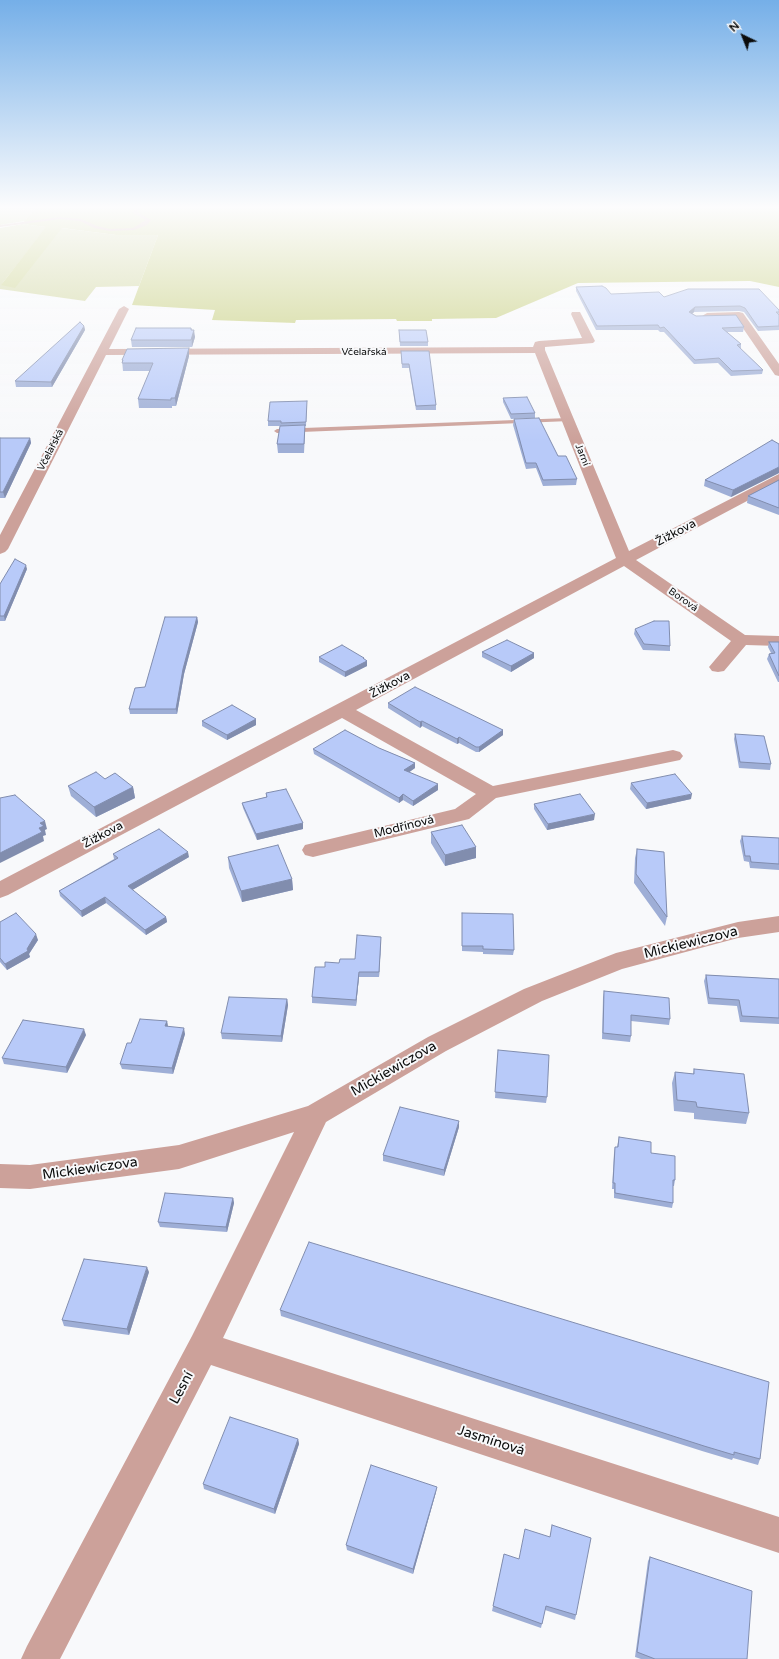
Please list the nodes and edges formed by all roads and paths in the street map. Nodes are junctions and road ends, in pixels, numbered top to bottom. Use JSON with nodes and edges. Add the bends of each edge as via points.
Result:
{"nodes":[{"id":1,"x":124,"y":309,"type":"dead end"},
{"id":2,"x":576,"y":314,"type":"dead end"},
{"id":3,"x":695,"y":316,"type":"edge"},
{"id":4,"x":539,"y":350,"type":"junction"},
{"id":5,"x":102,"y":352,"type":"junction"},
{"id":6,"x":779,"y":373,"type":"edge"},
{"id":7,"x":568,"y":420,"type":"junction"},
{"id":8,"x":277,"y":431,"type":"dead end"},
{"id":9,"x":779,"y":478,"type":"edge"},
{"id":10,"x":0,"y":549,"type":"edge"},
{"id":11,"x":625,"y":560,"type":"junction"},
{"id":12,"x":741,"y":640,"type":"junction"},
{"id":13,"x":779,"y":641,"type":"edge"},
{"id":14,"x":718,"y":667,"type":"dead end"},
{"id":15,"x":342,"y":710,"type":"junction"},
{"id":16,"x":673,"y":756,"type":"dead end"},
{"id":17,"x":490,"y":792,"type":"junction"},
{"id":18,"x":312,"y":850,"type":"dead end"},
{"id":19,"x":0,"y":890,"type":"edge"},
{"id":20,"x":779,"y":924,"type":"edge"},
{"id":21,"x":316,"y":1114,"type":"junction"},
{"id":22,"x":0,"y":1176,"type":"edge"},
{"id":23,"x":203,"y":1347,"type":"junction"},
{"id":24,"x":779,"y":1535,"type":"edge"},
{"id":25,"x":40,"y":1659,"type":"edge"}],
"edges":[{"from":1,"to":5,"type":"street","name":"Včelařská"},
{"from":2,"to":4,"type":"street","name":"Včelařská","via":[[589,341],[538,344]]},
{"from":3,"to":6,"type":"street","via":[[739,315]]},
{"from":4,"to":5,"type":"street","name":"Včelařská"},
{"from":4,"to":7,"type":"street","name":"Jarní"},
{"from":5,"to":10,"type":"street","name":"Včelařská"},
{"from":7,"to":8,"type":"lane"},
{"from":7,"to":11,"type":"street","name":"Jarní"},
{"from":9,"to":11,"type":"street","name":"Žižkova"},
{"from":11,"to":12,"type":"street","name":"Borová"},
{"from":11,"to":15,"type":"street","name":"Žižkova"},
{"from":12,"to":13,"type":"street"},
{"from":12,"to":14,"type":"street"},
{"from":15,"to":17,"type":"street"},
{"from":15,"to":19,"type":"street","name":"Žižkova"},
{"from":16,"to":17,"type":"street","name":"Modřínová"},
{"from":17,"to":18,"type":"street","name":"Modřínová","via":[[462,814]]},
{"from":20,"to":21,"type":"street","name":"Mickiewiczova","via":[[738,930],[616,962],[533,995],[437,1044]]},
{"from":21,"to":22,"type":"street","name":"Mickiewiczova","via":[[179,1157],[30,1177]]},
{"from":21,"to":23,"type":"street","name":"Lesní"},
{"from":23,"to":24,"type":"street","name":"Jasmínová"},
{"from":23,"to":25,"type":"street","name":"Lesní"}]}
